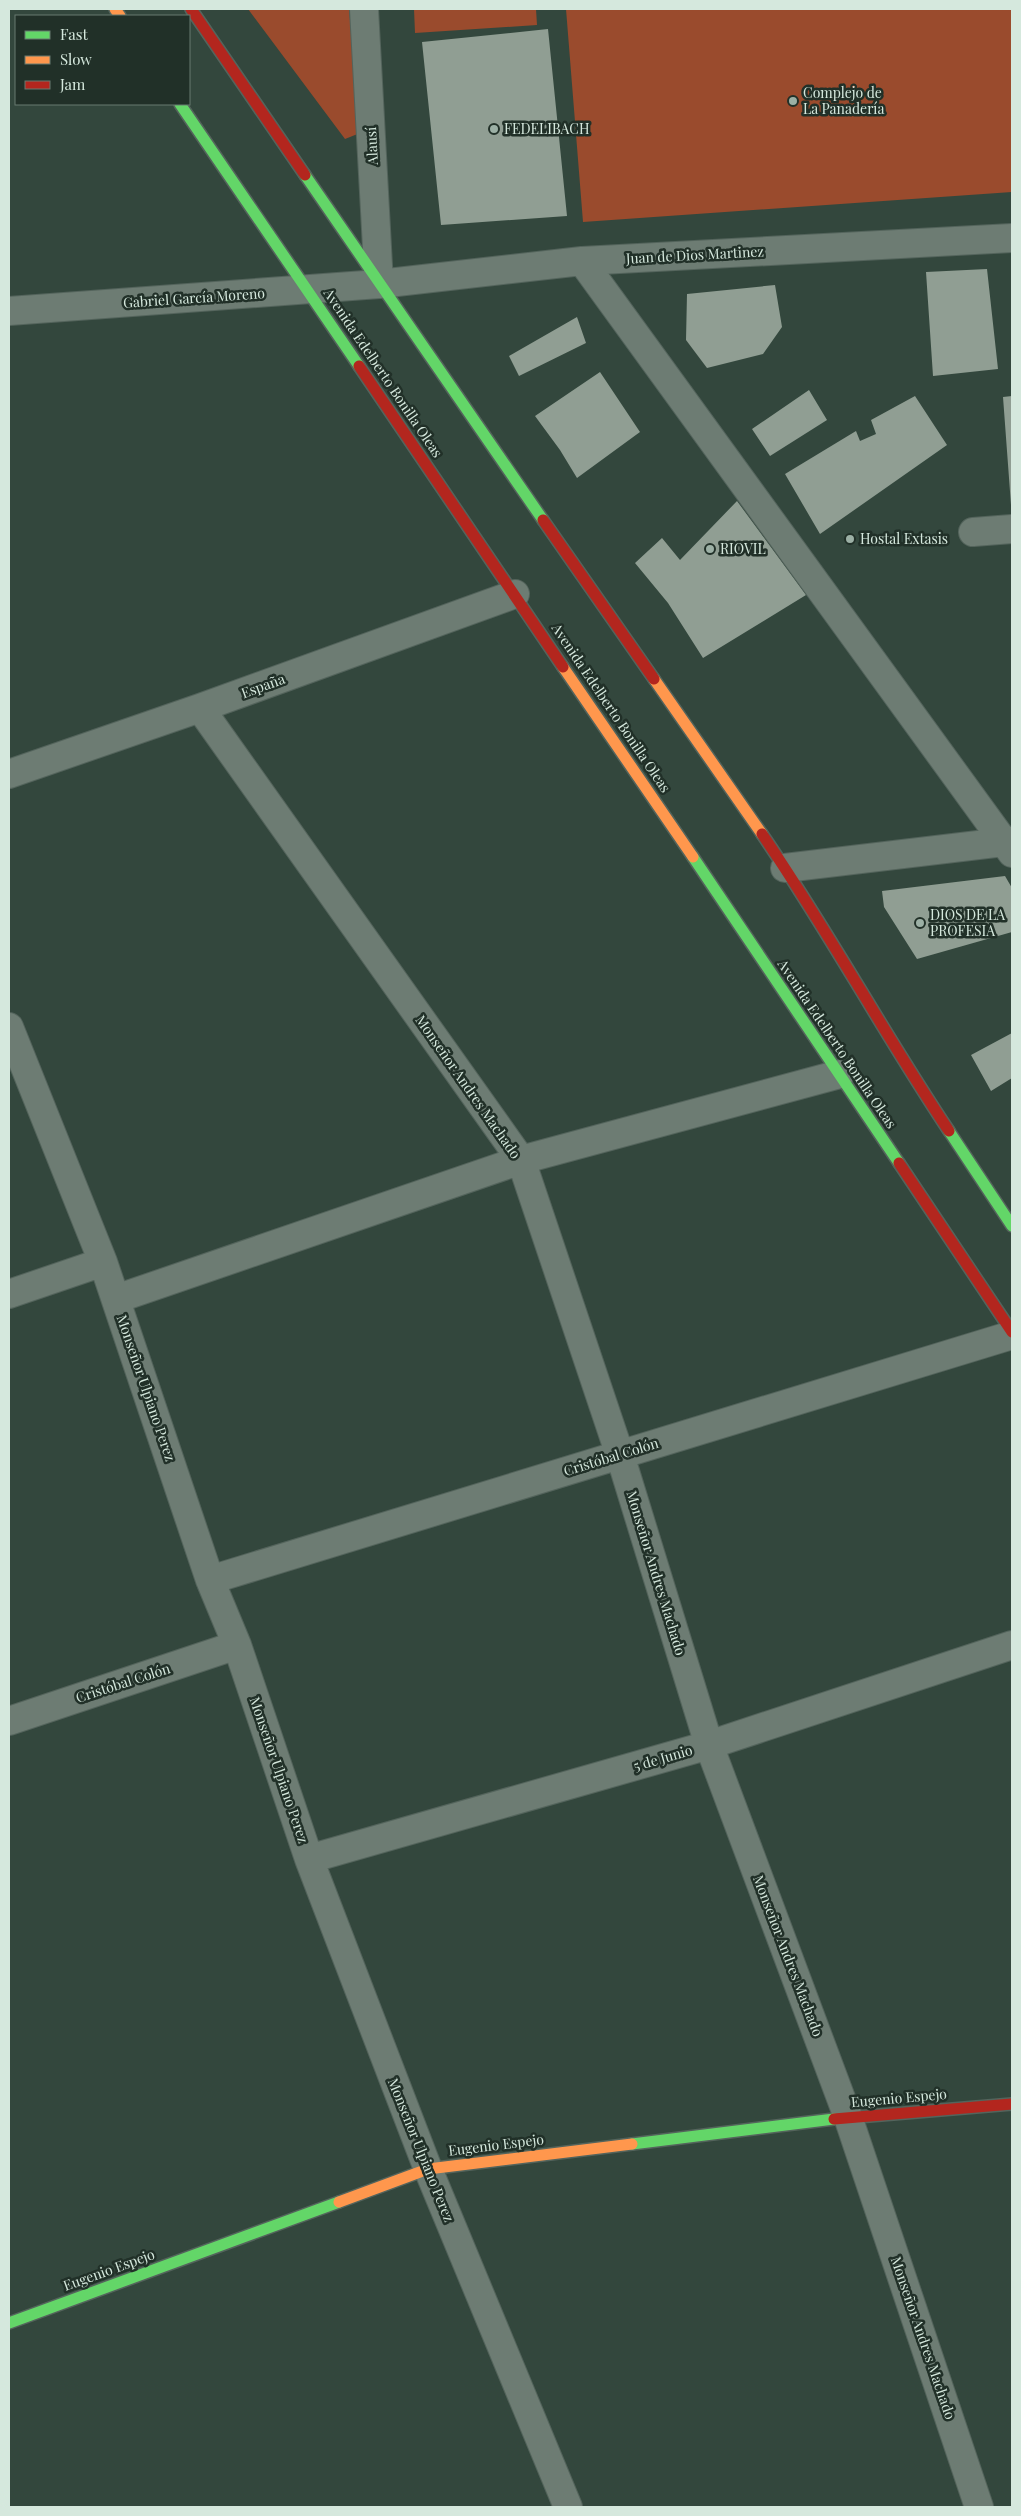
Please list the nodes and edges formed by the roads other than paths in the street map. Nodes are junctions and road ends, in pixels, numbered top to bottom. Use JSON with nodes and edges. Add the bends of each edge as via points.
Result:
{"nodes":[{"id":1,"x":191,"y":9,"type":"edge"},
{"id":2,"x":364,"y":9,"type":"edge"},
{"id":3,"x":181,"y":105,"type":"edge"},
{"id":4,"x":1012,"y":238,"type":"edge"},
{"id":5,"x":582,"y":261,"type":"junction"},
{"id":6,"x":380,"y":284,"type":"junction"},
{"id":7,"x":308,"y":290,"type":"junction"},
{"id":8,"x":9,"y":311,"type":"edge"},
{"id":9,"x":1012,"y":529,"type":"edge"},
{"id":10,"x":973,"y":532,"type":"dead end"},
{"id":11,"x":515,"y":594,"type":"junction"},
{"id":12,"x":200,"y":708,"type":"junction"},
{"id":13,"x":9,"y":774,"type":"edge"},
{"id":14,"x":1010,"y":846,"type":"edge"},
{"id":15,"x":785,"y":868,"type":"junction"},
{"id":16,"x":9,"y":1027,"type":"edge"},
{"id":17,"x":840,"y":1074,"type":"junction"},
{"id":18,"x":520,"y":1160,"type":"junction"},
{"id":19,"x":1012,"y":1226,"type":"edge"},
{"id":20,"x":104,"y":1262,"type":"junction"},
{"id":21,"x":9,"y":1294,"type":"edge"},
{"id":22,"x":116,"y":1299,"type":"junction"},
{"id":23,"x":1012,"y":1333,"type":"edge"},
{"id":24,"x":620,"y":1455,"type":"junction"},
{"id":25,"x":210,"y":1580,"type":"junction"},
{"id":26,"x":1012,"y":1645,"type":"edge"},
{"id":27,"x":237,"y":1646,"type":"junction"},
{"id":28,"x":9,"y":1721,"type":"edge"},
{"id":29,"x":709,"y":1745,"type":"junction"},
{"id":30,"x":309,"y":1859,"type":"junction"},
{"id":31,"x":1012,"y":2104,"type":"edge"},
{"id":32,"x":848,"y":2117,"type":"junction"},
{"id":33,"x":428,"y":2169,"type":"junction"},
{"id":34,"x":9,"y":2323,"type":"edge"},
{"id":35,"x":568,"y":2507,"type":"edge"},
{"id":36,"x":979,"y":2507,"type":"edge"}],
"edges":[{"from":1,"to":6,"type":"main road"},
{"from":2,"to":6,"type":"street","name":"Alausí"},
{"from":3,"to":7,"type":"main road","name":"Avenida Edelberto Bonilla Oleas"},
{"from":4,"to":5,"type":"street","name":"Juan de Dios Martinez"},
{"from":5,"to":6,"type":"street","name":"Juan de Dios Martinez"},
{"from":5,"to":14,"type":"street"},
{"from":6,"to":7,"type":"street","name":"Gabriel García Moreno"},
{"from":6,"to":15,"type":"main road"},
{"from":7,"to":8,"type":"street","name":"Gabriel García Moreno"},
{"from":7,"to":11,"type":"main road","name":"Avenida Edelberto Bonilla Oleas"},
{"from":9,"to":10,"type":"street"},
{"from":11,"to":12,"type":"street","name":"España"},
{"from":11,"to":17,"type":"main road","name":"Avenida Edelberto Bonilla Oleas"},
{"from":12,"to":13,"type":"street","name":"España"},
{"from":12,"to":18,"type":"street","name":"Monseñor Andres Machado"},
{"from":14,"to":15,"type":"street"},
{"from":15,"to":19,"type":"main road","via":[[899,1056]]},
{"from":16,"to":20,"type":"street","name":"Monseñor Ulpiano Perez"},
{"from":17,"to":18,"type":"street"},
{"from":17,"to":23,"type":"main road","name":"Avenida Edelberto Bonilla Oleas"},
{"from":18,"to":22,"type":"street"},
{"from":18,"to":24,"type":"street","name":"Monseñor Andres Machado"},
{"from":20,"to":21,"type":"street"},
{"from":20,"to":22,"type":"street","name":"Monseñor Ulpiano Perez"},
{"from":22,"to":25,"type":"street","name":"Monseñor Ulpiano Perez"},
{"from":23,"to":24,"type":"street","name":"Cristóbal Colón"},
{"from":24,"to":25,"type":"street","name":"Cristóbal Colón"},
{"from":24,"to":29,"type":"street","name":"Monseñor Andres Machado"},
{"from":25,"to":27,"type":"street","name":"Monseñor Ulpiano Perez"},
{"from":26,"to":29,"type":"street","name":"5 de Junio"},
{"from":27,"to":28,"type":"street","name":"Cristóbal Colón"},
{"from":27,"to":30,"type":"street","name":"Monseñor Ulpiano Perez"},
{"from":29,"to":30,"type":"street","name":"5 de Junio"},
{"from":29,"to":32,"type":"street","name":"Monseñor Andres Machado"},
{"from":30,"to":33,"type":"street","name":"Monseñor Ulpiano Perez"},
{"from":31,"to":32,"type":"main road","name":"Eugenio Espejo"},
{"from":32,"to":33,"type":"main road","name":"Eugenio Espejo"},
{"from":32,"to":36,"type":"street","name":"Monseñor Andres Machado"},
{"from":33,"to":34,"type":"main road","name":"Eugenio Espejo"},
{"from":33,"to":35,"type":"street","name":"Monseñor Ulpiano Perez"}]}
